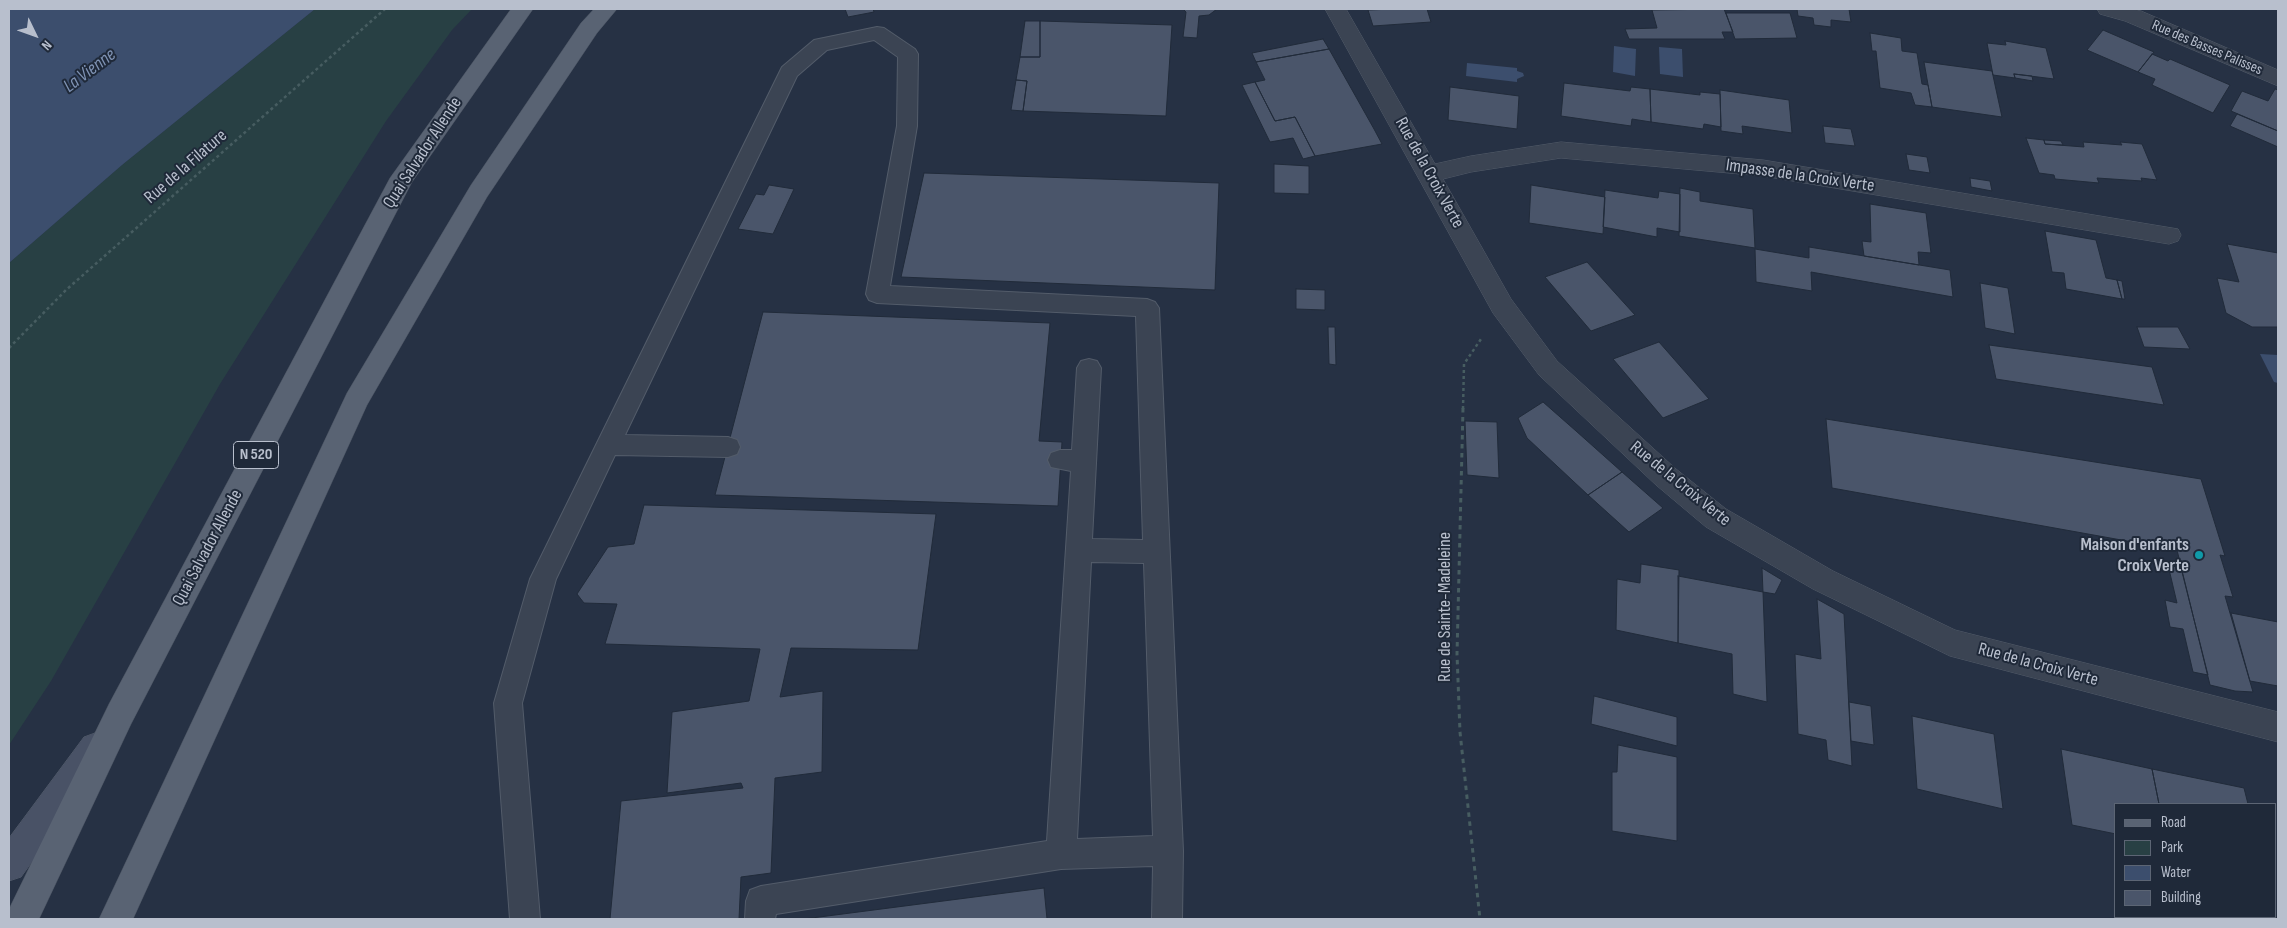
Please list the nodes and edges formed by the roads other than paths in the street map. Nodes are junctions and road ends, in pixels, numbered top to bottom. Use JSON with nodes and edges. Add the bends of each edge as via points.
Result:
{"nodes":[{"id":1,"x":522,"y":9,"type":"edge"},
{"id":2,"x":606,"y":9,"type":"edge"},
{"id":3,"x":1336,"y":9,"type":"edge"},
{"id":4,"x":2107,"y":9,"type":"edge"},
{"id":5,"x":2278,"y":79,"type":"edge"},
{"id":6,"x":1430,"y":174,"type":"junction"},
{"id":7,"x":2169,"y":235,"type":"dead end"},
{"id":8,"x":1089,"y":368,"type":"dead end"},
{"id":9,"x":609,"y":444,"type":"junction"},
{"id":10,"x":728,"y":447,"type":"dead end"},
{"id":11,"x":1078,"y":550,"type":"junction"},
{"id":12,"x":1156,"y":552,"type":"junction"},
{"id":13,"x":120,"y":714,"type":"junction"},
{"id":14,"x":2278,"y":728,"type":"edge"},
{"id":15,"x":1168,"y":851,"type":"junction"},
{"id":16,"x":1061,"y":854,"type":"junction"},
{"id":17,"x":9,"y":865,"type":"edge"},
{"id":18,"x":22,"y":919,"type":"edge"},
{"id":19,"x":116,"y":919,"type":"edge"},
{"id":20,"x":525,"y":919,"type":"edge"},
{"id":21,"x":760,"y":919,"type":"edge"},
{"id":22,"x":1167,"y":919,"type":"edge"}],
"edges":[{"from":1,"to":13,"type":"main road","name":"Quai Salvador Allende","number":"N 520","via":[[402,178]]},
{"from":2,"to":19,"type":"main road","via":[[589,28],[479,191],[356,401]]},
{"from":3,"to":6,"type":"street","name":"Rue de la Croix Verte"},
{"from":4,"to":5,"type":"street","name":"Rue des Basses Palisses","via":[[2133,16]]},
{"from":6,"to":7,"type":"street","name":"Impasse de la Croix Verte","via":[[1561,150],[1763,168]]},
{"from":6,"to":14,"type":"street","name":"Rue de la Croix Verte","via":[[1502,306],[1548,368],[1666,477],[1716,518],[1823,580],[1950,642]]},
{"from":8,"to":11,"type":"lane","via":[[1072,460]]},
{"from":9,"to":10,"type":"lane"},
{"from":9,"to":12,"type":"lane","via":[[789,72],[821,45],[877,33],[908,54],[906,126],[877,294],[1147,308]]},
{"from":9,"to":20,"type":"lane","via":[[543,579],[508,703]]},
{"from":11,"to":12,"type":"lane"},
{"from":11,"to":16,"type":"lane"},
{"from":12,"to":15,"type":"lane"},
{"from":13,"to":17,"type":"main road"},
{"from":13,"to":18,"type":"main road","name":"Quai Salvador Allende","number":"N 520"},
{"from":15,"to":16,"type":"lane"},
{"from":15,"to":22,"type":"lane"},
{"from":16,"to":21,"type":"lane","via":[[761,901]]}]}
